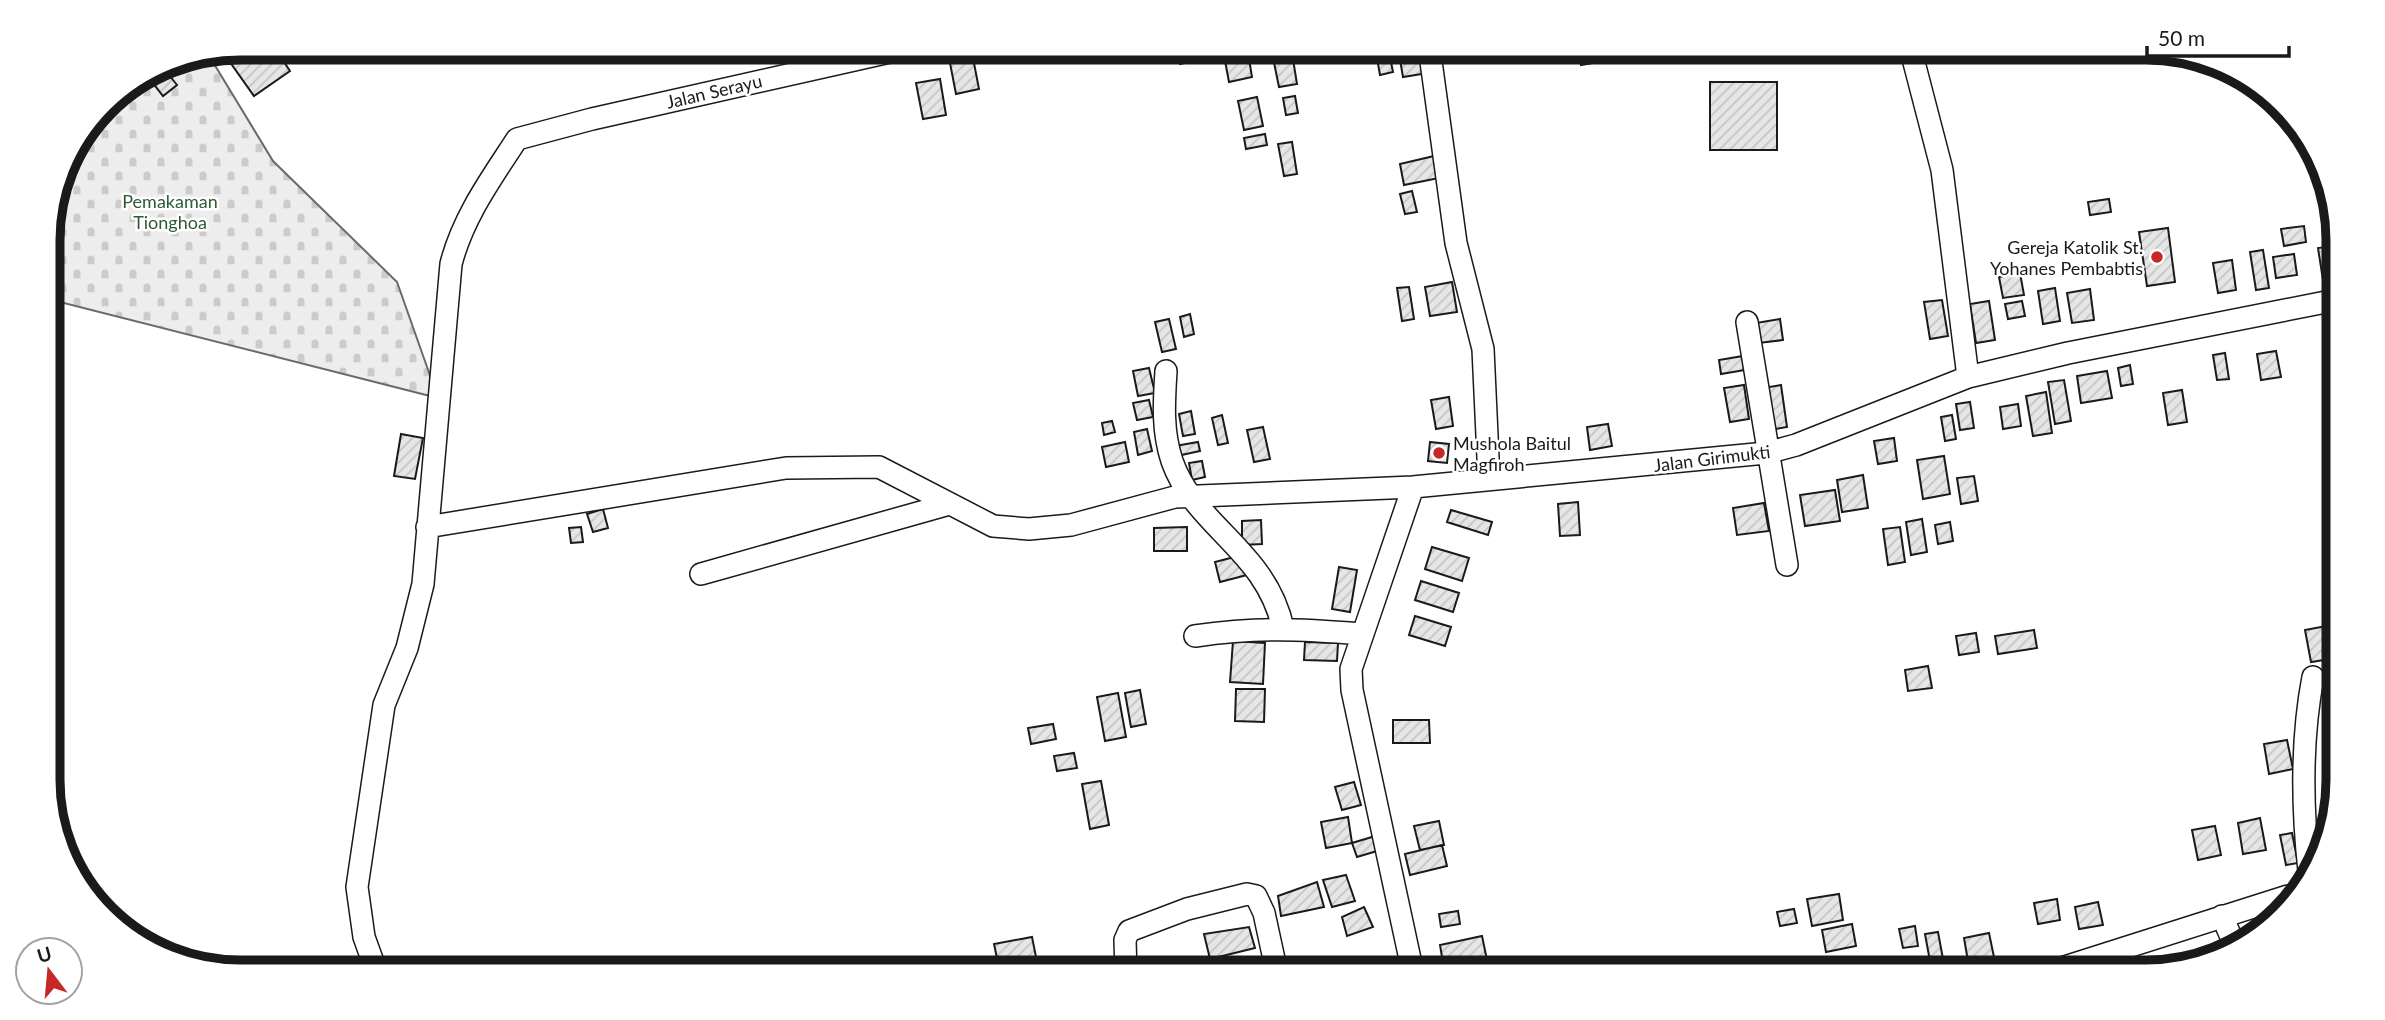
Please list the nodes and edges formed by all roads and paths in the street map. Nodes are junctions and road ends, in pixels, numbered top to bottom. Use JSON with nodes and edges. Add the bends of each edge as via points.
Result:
{"nodes":[{"id":1,"x":855,"y":60,"type":"edge"},
{"id":2,"x":1431,"y":60,"type":"edge"},
{"id":3,"x":1913,"y":60,"type":"edge"},
{"id":4,"x":2326,"y":302,"type":"edge"},
{"id":5,"x":1747,"y":322,"type":"dead end"},
{"id":6,"x":1166,"y":370,"type":"dead end"},
{"id":7,"x":1968,"y":377,"type":"junction"},
{"id":8,"x":1766,"y":453,"type":"junction"},
{"id":9,"x":1489,"y":479,"type":"junction"},
{"id":10,"x":1413,"y":487,"type":"junction"},
{"id":11,"x":1191,"y":496,"type":"junction"},
{"id":12,"x":946,"y":505,"type":"junction"},
{"id":13,"x":427,"y":527,"type":"junction"},
{"id":14,"x":1787,"y":565,"type":"dead end"},
{"id":15,"x":701,"y":574,"type":"dead end"},
{"id":16,"x":1283,"y":628,"type":"junction"},
{"id":17,"x":1362,"y":635,"type":"junction"},
{"id":18,"x":1195,"y":636,"type":"dead end"},
{"id":19,"x":2313,"y":677,"type":"dead end"},
{"id":20,"x":2307,"y":858,"type":"edge"},
{"id":21,"x":2282,"y":898,"type":"edge"},
{"id":22,"x":2222,"y":916,"type":"junction"},
{"id":23,"x":2232,"y":938,"type":"edge"},
{"id":24,"x":372,"y":960,"type":"edge"},
{"id":25,"x":1126,"y":960,"type":"edge"},
{"id":26,"x":1274,"y":960,"type":"edge"},
{"id":27,"x":1410,"y":960,"type":"edge"},
{"id":28,"x":2091,"y":960,"type":"edge"}],
"edges":[{"from":1,"to":13,"type":"street","name":"Jalan Serayu","via":[[517,139],[474,207],[451,264]]},
{"from":2,"to":9,"type":"street","via":[[1456,243],[1483,349]]},
{"from":3,"to":7,"type":"street","via":[[1942,170]]},
{"from":4,"to":7,"type":"street","name":"Jalan Girimukti"},
{"from":5,"to":8,"type":"street"},
{"from":6,"to":11,"type":"street","via":[[1167,441],[1173,464]]},
{"from":7,"to":8,"type":"street","name":"Jalan Girimukti"},
{"from":8,"to":9,"type":"street","name":"Jalan Girimukti"},
{"from":8,"to":14,"type":"street"},
{"from":9,"to":10,"type":"street","name":"Jalan Girimukti"},
{"from":10,"to":11,"type":"street","name":"Jalan Girimukti"},
{"from":10,"to":17,"type":"street"},
{"from":11,"to":12,"type":"street","name":"Jalan Girimukti","via":[[1071,525],[1029,529],[993,526]]},
{"from":11,"to":16,"type":"street","via":[[1267,583]]},
{"from":12,"to":13,"type":"street","name":"Jalan Girimukti","via":[[918,485],[879,467],[822,466],[752,473]]},
{"from":12,"to":15,"type":"street"},
{"from":13,"to":24,"type":"street","via":[[423,584],[407,648],[384,705],[357,887]]},
{"from":16,"to":17,"type":"street"},
{"from":16,"to":18,"type":"street"},
{"from":17,"to":27,"type":"street","via":[[1351,669],[1352,690]]},
{"from":19,"to":20,"type":"street","via":[[2306,716]]},
{"from":21,"to":22,"type":"street"},
{"from":22,"to":23,"type":"street"},
{"from":22,"to":28,"type":"street"},
{"from":25,"to":26,"type":"street","via":[[1129,932],[1198,905],[1247,894],[1256,896],[1264,913]]}]}
